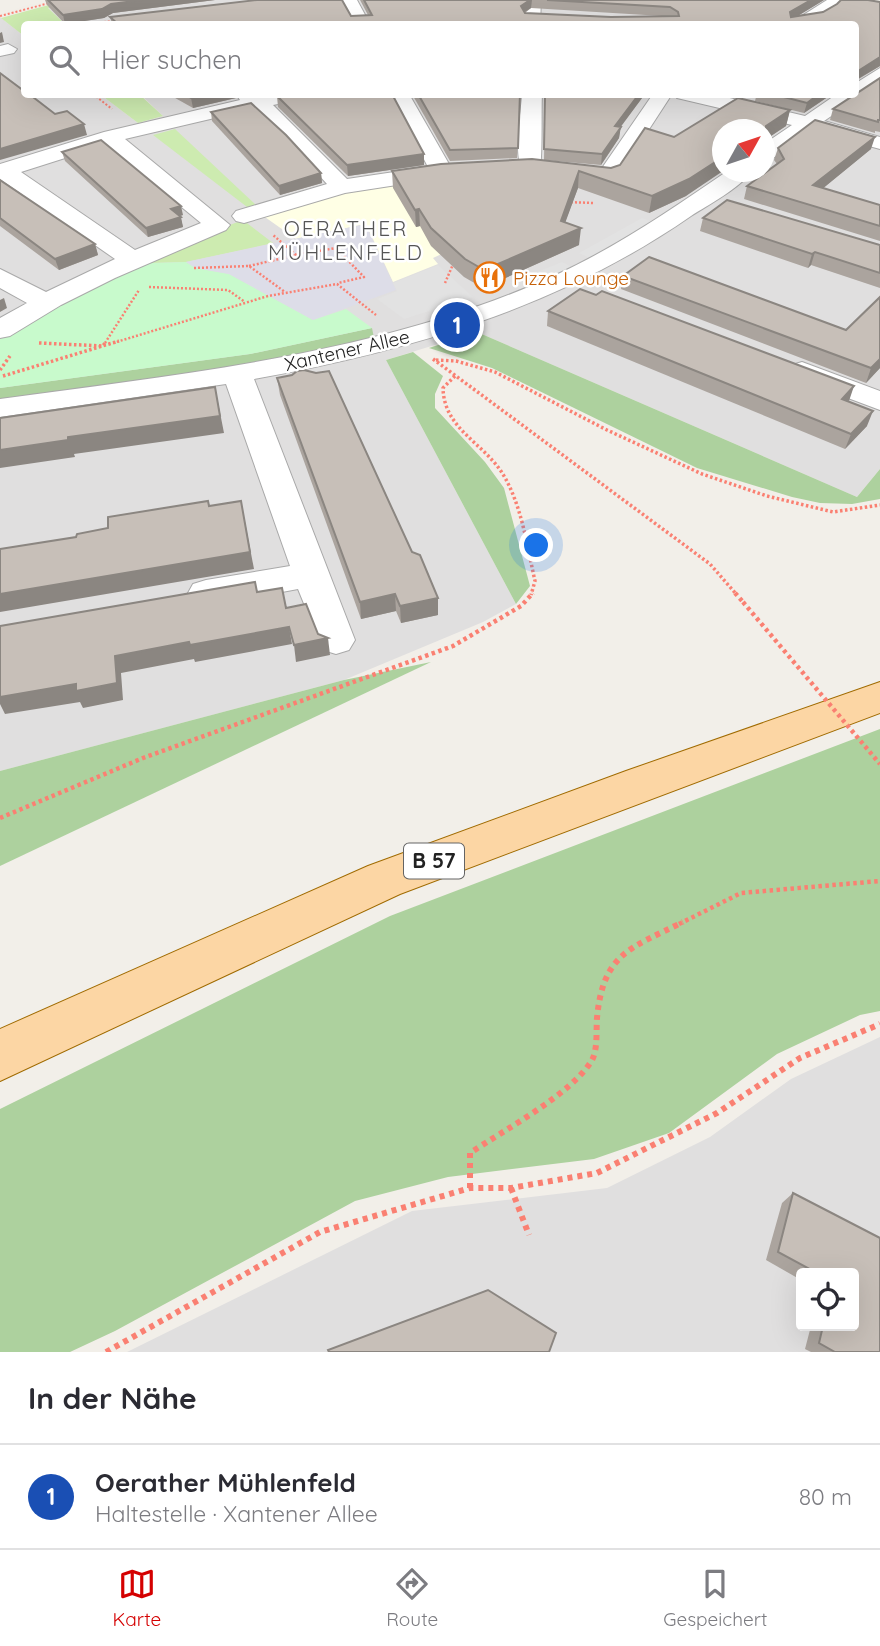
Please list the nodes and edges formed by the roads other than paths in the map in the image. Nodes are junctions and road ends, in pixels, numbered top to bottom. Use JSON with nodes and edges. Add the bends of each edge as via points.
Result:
{"nodes":[{"id":1,"x":349,"y":0,"type":"edge"},
{"id":2,"x":835,"y":0,"type":"edge"},
{"id":3,"x":532,"y":14,"type":"edge"},
{"id":4,"x":555,"y":17,"type":"edge"},
{"id":5,"x":360,"y":21,"type":"edge"},
{"id":6,"x":802,"y":21,"type":"edge"},
{"id":7,"x":880,"y":74,"type":"edge"},
{"id":8,"x":859,"y":89,"type":"edge"},
{"id":9,"x":251,"y":98,"type":"edge"},
{"id":10,"x":402,"y":98,"type":"edge"},
{"id":11,"x":532,"y":98,"type":"edge"},
{"id":12,"x":660,"y":98,"type":"edge"},
{"id":13,"x":701,"y":98,"type":"edge"},
{"id":14,"x":844,"y":98,"type":"edge"},
{"id":15,"x":808,"y":123,"type":"junction"},
{"id":16,"x":110,"y":137,"type":"junction"},
{"id":17,"x":880,"y":143,"type":"edge"},
{"id":18,"x":775,"y":147,"type":"edge"},
{"id":19,"x":9,"y":164,"type":"edge"},
{"id":20,"x":531,"y":167,"type":"junction"},
{"id":21,"x":508,"y":168,"type":"edge"},
{"id":22,"x":732,"y":182,"type":"edge"},
{"id":23,"x":342,"y":187,"type":"junction"},
{"id":24,"x":246,"y":216,"type":"road end"},
{"id":25,"x":132,"y":259,"type":"junction"},
{"id":26,"x":0,"y":277,"type":"edge"},
{"id":27,"x":565,"y":280,"type":"junction"},
{"id":28,"x":603,"y":295,"type":"edge"},
{"id":29,"x":44,"y":302,"type":"junction"},
{"id":30,"x":0,"y":330,"type":"edge"},
{"id":31,"x":779,"y":363,"type":"edge"},
{"id":32,"x":238,"y":375,"type":"junction"},
{"id":33,"x":880,"y":401,"type":"edge"},
{"id":34,"x":0,"y":408,"type":"edge"},
{"id":35,"x":310,"y":575,"type":"junction"},
{"id":36,"x":175,"y":598,"type":"edge"},
{"id":37,"x":336,"y":640,"type":"dead end"},
{"id":38,"x":880,"y":698,"type":"edge"},
{"id":39,"x":0,"y":1055,"type":"edge"}],
"edges":[{"from":1,"to":5,"type":"street"},
{"from":2,"to":6,"type":"street"},
{"from":3,"to":4,"type":"street"},
{"from":7,"to":8,"type":"street"},
{"from":9,"to":16,"type":"street"},
{"from":9,"to":23,"type":"street"},
{"from":10,"to":23,"type":"street","via":[[451,170]]},
{"from":11,"to":20,"type":"street"},
{"from":12,"to":20,"type":"street","via":[[608,175]]},
{"from":13,"to":15,"type":"street"},
{"from":14,"to":15,"type":"street"},
{"from":15,"to":17,"type":"street"},
{"from":15,"to":18,"type":"street"},
{"from":16,"to":19,"type":"street"},
{"from":16,"to":25,"type":"street","via":[[218,225]]},
{"from":19,"to":25,"type":"street"},
{"from":20,"to":21,"type":"street"},
{"from":22,"to":27,"type":"street","name":"Xantener Allee","via":[[717,201]]},
{"from":23,"to":24,"type":"street"},
{"from":25,"to":29,"type":"street"},
{"from":26,"to":29,"type":"street"},
{"from":27,"to":28,"type":"street"},
{"from":27,"to":32,"type":"street","name":"Xantener Allee","via":[[404,338]]},
{"from":29,"to":30,"type":"street"},
{"from":31,"to":33,"type":"street"},
{"from":32,"to":34,"type":"street","name":"Xantener Allee"},
{"from":32,"to":35,"type":"street"},
{"from":35,"to":36,"type":"street"},
{"from":35,"to":37,"type":"street"},
{"from":38,"to":39,"type":"main road","number":"B 57","via":[[384,880]]}]}
